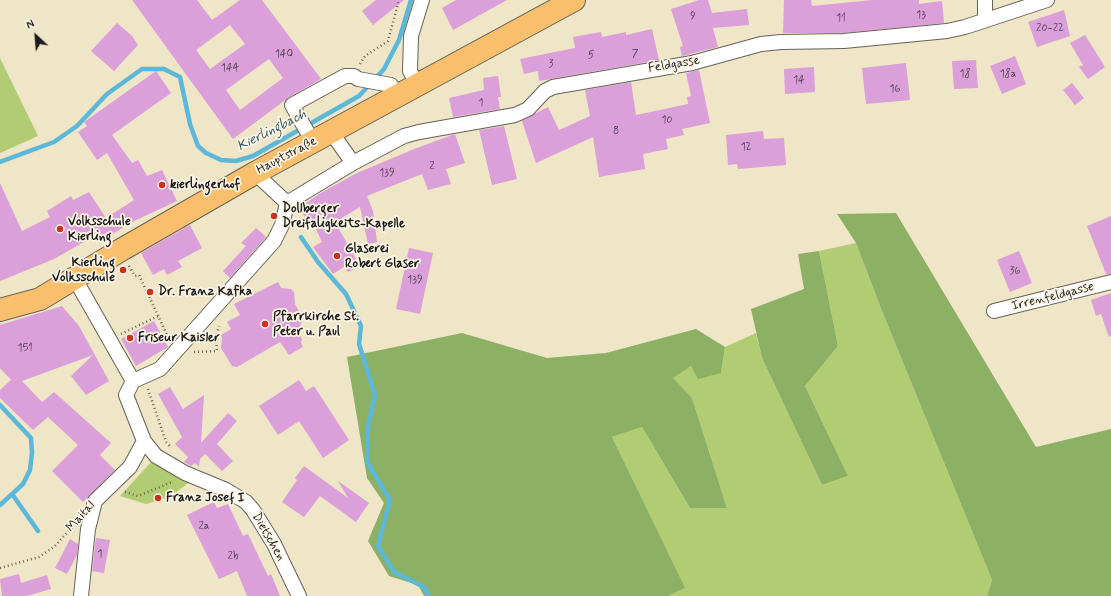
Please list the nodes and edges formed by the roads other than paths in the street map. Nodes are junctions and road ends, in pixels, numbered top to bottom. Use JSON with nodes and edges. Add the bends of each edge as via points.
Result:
{"nodes":[{"id":1,"x":422,"y":0,"type":"edge"},
{"id":2,"x":574,"y":0,"type":"edge"},
{"id":3,"x":985,"y":0,"type":"edge"},
{"id":4,"x":1046,"y":0,"type":"edge"},
{"id":5,"x":985,"y":20,"type":"junction"},
{"id":6,"x":417,"y":84,"type":"junction"},
{"id":7,"x":389,"y":90,"type":"junction"},
{"id":8,"x":317,"y":135,"type":"junction"},
{"id":9,"x":353,"y":163,"type":"junction"},
{"id":10,"x":255,"y":173,"type":"junction"},
{"id":11,"x":287,"y":203,"type":"junction"},
{"id":12,"x":75,"y":279,"type":"junction"},
{"id":13,"x":1111,"y":282,"type":"edge"},
{"id":14,"x":0,"y":310,"type":"edge"},
{"id":15,"x":994,"y":311,"type":"dead end"},
{"id":16,"x":133,"y":381,"type":"junction"},
{"id":17,"x":144,"y":441,"type":"junction"},
{"id":18,"x":83,"y":594,"type":"edge"},
{"id":19,"x":299,"y":596,"type":"edge"}],
"edges":[{"from":1,"to":6,"type":"street","via":[[411,36],[410,71]]},
{"from":2,"to":6,"type":"main road","name":"Hauptstraße"},
{"from":3,"to":5,"type":"street"},
{"from":4,"to":5,"type":"street","name":"Feldgasse"},
{"from":5,"to":9,"type":"street","name":"Feldgasse","via":[[947,31],[844,41],[761,44],[692,63],[553,87],[545,91],[522,113],[412,134]]},
{"from":6,"to":7,"type":"main road","name":"Hauptstraße"},
{"from":7,"to":8,"type":"main road","name":"Hauptstraße"},
{"from":7,"to":8,"type":"street","via":[[356,77],[345,76],[292,106]]},
{"from":8,"to":9,"type":"street"},
{"from":8,"to":10,"type":"main road","name":"Hauptstraße"},
{"from":9,"to":11,"type":"street"},
{"from":10,"to":11,"type":"street"},
{"from":10,"to":12,"type":"main road","name":"Hauptstraße"},
{"from":11,"to":16,"type":"street","via":[[282,225],[274,241],[160,369]]},
{"from":12,"to":14,"type":"main road","name":"Hauptstraße","via":[[40,299]]},
{"from":12,"to":16,"type":"street"},
{"from":13,"to":15,"type":"street","name":"Irrenfeldgasse"},
{"from":16,"to":17,"type":"street","name":"Dietschen","via":[[126,395]]},
{"from":17,"to":18,"type":"street","name":"Maital","via":[[130,467],[95,501],[88,529]]},
{"from":17,"to":19,"type":"street","name":"Dietschen","via":[[156,456],[246,502],[254,510],[274,544]]}]}
